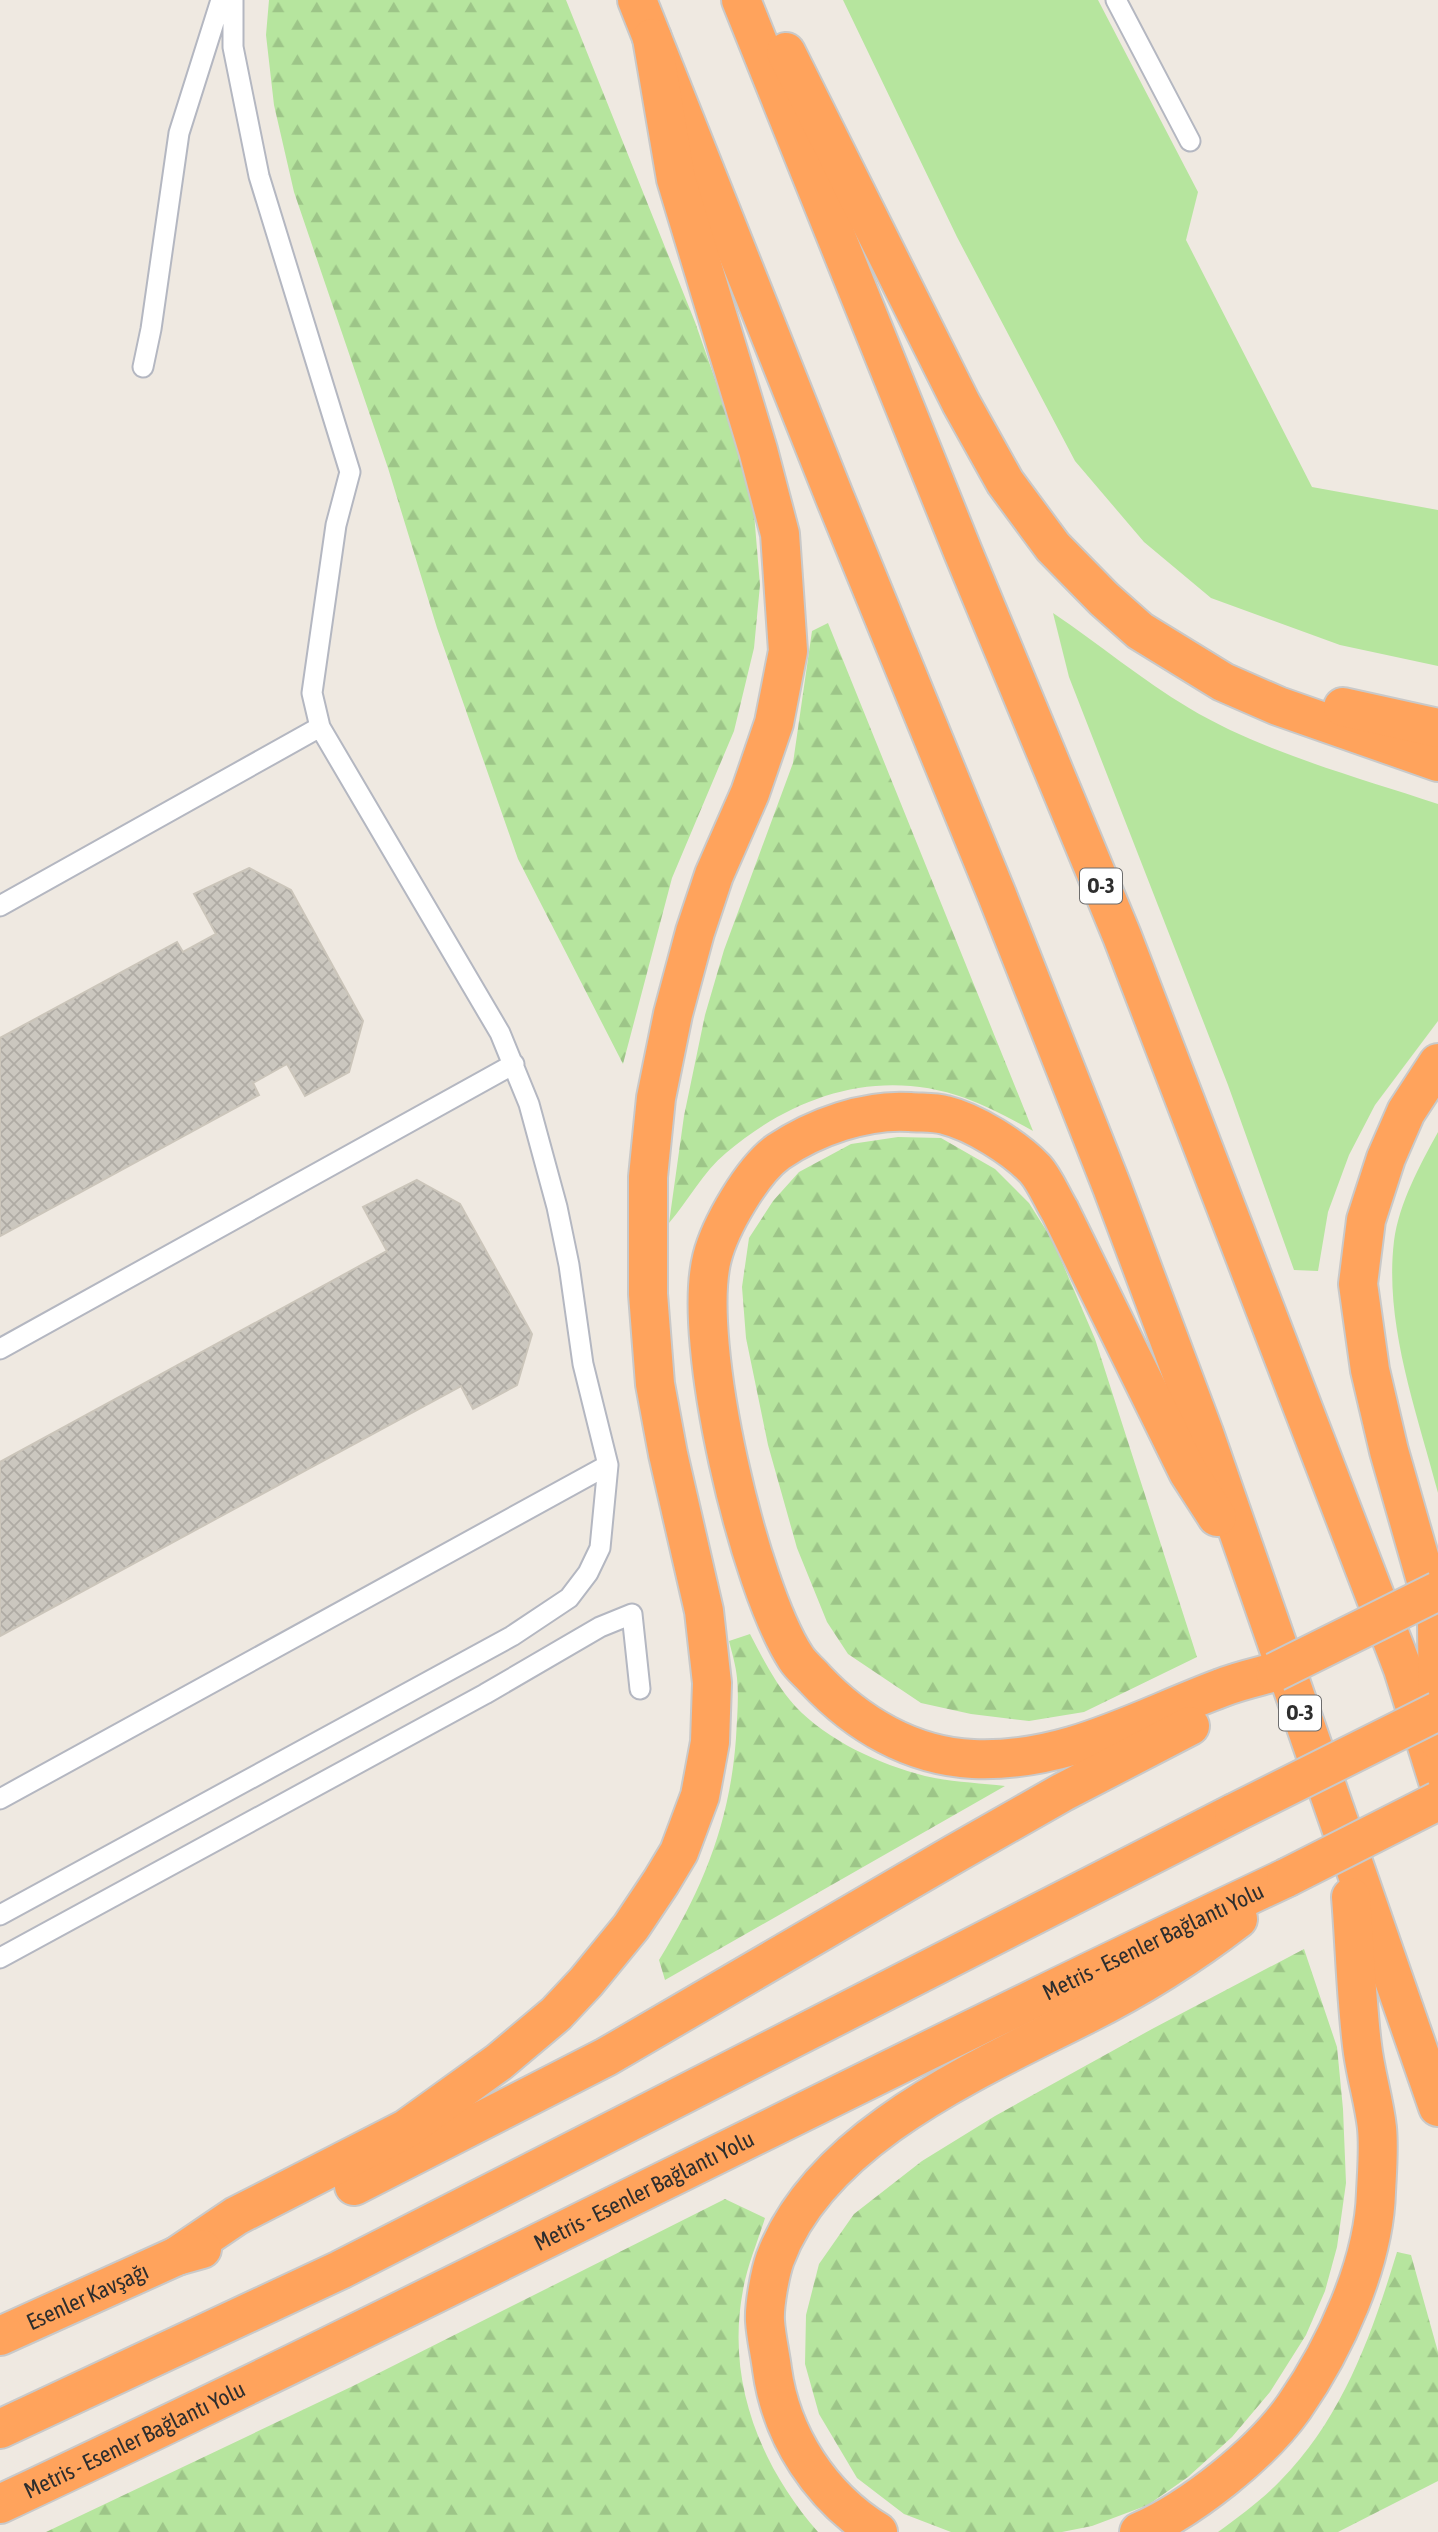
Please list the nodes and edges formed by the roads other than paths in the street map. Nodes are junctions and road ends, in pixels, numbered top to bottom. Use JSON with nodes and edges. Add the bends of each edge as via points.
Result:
{"nodes":[{"id":1,"x":221,"y":0,"type":"edge"},
{"id":2,"x":233,"y":0,"type":"edge"},
{"id":3,"x":637,"y":0,"type":"edge"},
{"id":4,"x":741,"y":0,"type":"edge"},
{"id":5,"x":760,"y":0,"type":"edge"},
{"id":6,"x":1116,"y":0,"type":"edge"},
{"id":7,"x":652,"y":37,"type":"junction"},
{"id":8,"x":1190,"y":141,"type":"dead end"},
{"id":9,"x":143,"y":367,"type":"dead end"},
{"id":10,"x":1278,"y":706,"type":"junction"},
{"id":11,"x":320,"y":727,"type":"junction"},
{"id":12,"x":1438,"y":728,"type":"edge"},
{"id":13,"x":1438,"y":762,"type":"edge"},
{"id":14,"x":0,"y":905,"type":"edge"},
{"id":15,"x":1438,"y":1063,"type":"edge"},
{"id":16,"x":514,"y":1065,"type":"junction"},
{"id":17,"x":0,"y":1349,"type":"edge"},
{"id":18,"x":608,"y":1465,"type":"junction"},
{"id":19,"x":1253,"y":1572,"type":"junction"},
{"id":20,"x":1438,"y":1591,"type":"edge"},
{"id":21,"x":1275,"y":1672,"type":"junction"},
{"id":22,"x":640,"y":1689,"type":"dead end"},
{"id":23,"x":1438,"y":1710,"type":"edge"},
{"id":24,"x":1438,"y":1763,"type":"edge"},
{"id":25,"x":1438,"y":1781,"type":"edge"},
{"id":26,"x":0,"y":1799,"type":"edge"},
{"id":27,"x":1438,"y":1801,"type":"edge"},
{"id":28,"x":1348,"y":1853,"type":"junction"},
{"id":29,"x":1286,"y":1878,"type":"junction"},
{"id":30,"x":0,"y":1915,"type":"edge"},
{"id":31,"x":0,"y":1958,"type":"edge"},
{"id":32,"x":1438,"y":2107,"type":"edge"},
{"id":33,"x":177,"y":2256,"type":"junction"},
{"id":34,"x":0,"y":2336,"type":"edge"},
{"id":35,"x":0,"y":2429,"type":"edge"},
{"id":36,"x":0,"y":2504,"type":"edge"},
{"id":37,"x":878,"y":2532,"type":"edge"},
{"id":38,"x":1139,"y":2532,"type":"edge"}],
"edges":[{"from":1,"to":9,"type":"lane","via":[[179,133]]},
{"from":2,"to":11,"type":"lane","via":[[233,47],[258,176],[350,472],[336,525],[312,693]]},
{"from":3,"to":7,"type":"highway","number":"O-3"},
{"from":4,"to":25,"type":"highway","number":"O-3","via":[[1122,936],[1398,1656]]},
{"from":5,"to":10,"type":"highway","via":[[1005,482],[1054,547],[1140,631],[1223,682]]},
{"from":6,"to":8,"type":"lane"},
{"from":7,"to":19,"type":"highway","number":"O-3","via":[[1097,1149]]},
{"from":7,"to":33,"type":"highway","via":[[676,179],[780,534],[788,651],[774,723],[714,875],[679,990],[656,1098],[648,1177],[655,1384],[704,1611],[712,1683],[710,1742],[700,1796],[679,1852],[654,1894],[624,1937],[556,2014],[499,2063],[406,2129],[236,2216]]},
{"from":10,"to":12,"type":"highway","via":[[1341,706]]},
{"from":10,"to":13,"type":"highway"},
{"from":11,"to":14,"type":"lane"},
{"from":11,"to":16,"type":"lane","via":[[500,1033]]},
{"from":15,"to":24,"type":"highway","via":[[1406,1112],[1386,1158],[1366,1220],[1358,1284],[1373,1384],[1437,1619]]},
{"from":16,"to":17,"type":"lane"},
{"from":16,"to":18,"type":"lane","via":[[557,1207],[583,1364]]},
{"from":18,"to":26,"type":"lane"},
{"from":18,"to":30,"type":"lane","via":[[600,1548],[569,1598],[512,1636]]},
{"from":19,"to":21,"type":"highway","via":[[1188,1472],[1036,1170],[1004,1144],[945,1115],[899,1111],[855,1117],[812,1133],[776,1154],[748,1185],[729,1215],[712,1257],[708,1332],[718,1406],[736,1491],[773,1614],[797,1660],[833,1699],[878,1732],[921,1750],[971,1759],[1031,1757],[1090,1741],[1223,1687]]},
{"from":19,"to":28,"type":"highway","number":"O-3"},
{"from":20,"to":21,"type":"highway","bridge":true},
{"from":21,"to":33,"type":"highway","via":[[1213,1713],[1063,1792],[606,2057],[314,2205],[234,2241]]},
{"from":22,"to":31,"type":"lane","via":[[632,1614]]},
{"from":23,"to":35,"type":"highway","bridge":true,"via":[[340,2270]]},
{"from":27,"to":29,"type":"highway","bridge":true},
{"from":28,"to":32,"type":"highway","number":"O-3"},
{"from":28,"to":38,"type":"highway","via":[[1362,2046],[1377,2130],[1376,2195],[1365,2260],[1325,2354],[1293,2408],[1259,2448],[1231,2471],[1187,2505]]},
{"from":29,"to":36,"type":"highway","name":"Metris - Esenler Bağlantı Yolu"},
{"from":29,"to":37,"type":"highway","via":[[1206,1944],[913,2108],[821,2183],[791,2223],[774,2261],[765,2319],[773,2377],[791,2437],[822,2485]]},
{"from":33,"to":34,"type":"highway","name":"Esenler Kavşağı"}]}
